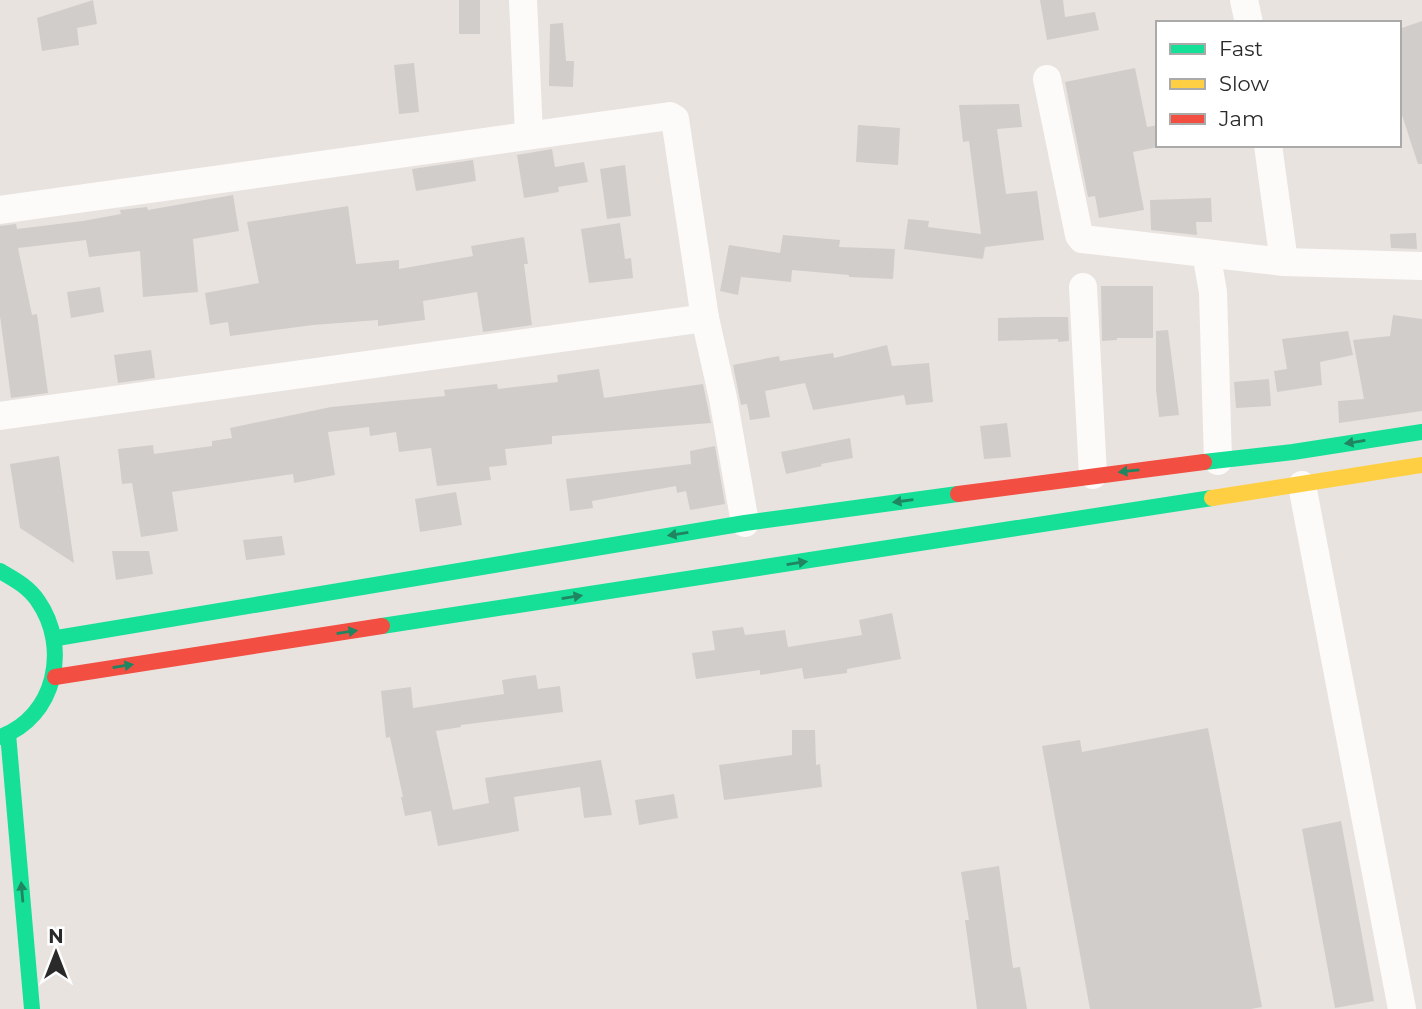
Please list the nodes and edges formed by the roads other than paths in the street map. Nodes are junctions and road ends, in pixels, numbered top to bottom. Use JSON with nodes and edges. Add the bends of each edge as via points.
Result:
{"nodes":[{"id":1,"x":523,"y":0,"type":"edge"},
{"id":2,"x":1244,"y":0,"type":"edge"},
{"id":3,"x":1249,"y":21,"type":"edge"},
{"id":4,"x":1047,"y":79,"type":"dead end"},
{"id":5,"x":529,"y":135,"type":"junction"},
{"id":6,"x":1268,"y":147,"type":"edge"},
{"id":7,"x":0,"y":210,"type":"edge"},
{"id":8,"x":1206,"y":253,"type":"junction"},
{"id":9,"x":1284,"y":262,"type":"junction"},
{"id":10,"x":1422,"y":266,"type":"edge"},
{"id":11,"x":1083,"y":287,"type":"dead end"},
{"id":12,"x":705,"y":318,"type":"junction"},
{"id":13,"x":0,"y":416,"type":"edge"},
{"id":14,"x":1422,"y":432,"type":"edge"},
{"id":15,"x":1218,"y":461,"type":"junction"},
{"id":16,"x":1422,"y":465,"type":"edge"},
{"id":17,"x":1093,"y":475,"type":"junction"},
{"id":18,"x":1302,"y":485,"type":"junction"},
{"id":19,"x":745,"y":523,"type":"junction"},
{"id":20,"x":0,"y":571,"type":"edge"},
{"id":21,"x":57,"y":638,"type":"junction"},
{"id":22,"x":55,"y":677,"type":"junction"},
{"id":23,"x":4,"y":736,"type":"edge"},
{"id":24,"x":32,"y":1009,"type":"edge"},
{"id":25,"x":1402,"y":1009,"type":"edge"}],
"edges":[{"from":1,"to":5,"type":"street"},
{"from":2,"to":3,"type":"street"},
{"from":4,"to":8,"type":"street","via":[[1079,236]]},
{"from":5,"to":7,"type":"street"},
{"from":5,"to":12,"type":"street","via":[[663,116],[676,119]]},
{"from":6,"to":9,"type":"street"},
{"from":8,"to":9,"type":"street"},
{"from":8,"to":15,"type":"street","via":[[1213,292]]},
{"from":9,"to":10,"type":"street"},
{"from":11,"to":17,"type":"street"},
{"from":12,"to":13,"type":"street"},
{"from":12,"to":19,"type":"street"},
{"from":14,"to":15,"type":"street","one_way":true},
{"from":15,"to":17,"type":"street","one_way":true},
{"from":16,"to":18,"type":"street"},
{"from":17,"to":19,"type":"street","one_way":true},
{"from":22,"to":18,"type":"street","one_way":true},
{"from":18,"to":25,"type":"street"},
{"from":19,"to":21,"type":"street","one_way":true},
{"from":20,"to":21,"type":"street","via":[[18,578],[43,604]]},
{"from":21,"to":22,"type":"street"},
{"from":22,"to":23,"type":"street","via":[[38,710]]},
{"from":24,"to":23,"type":"street","one_way":true}]}
